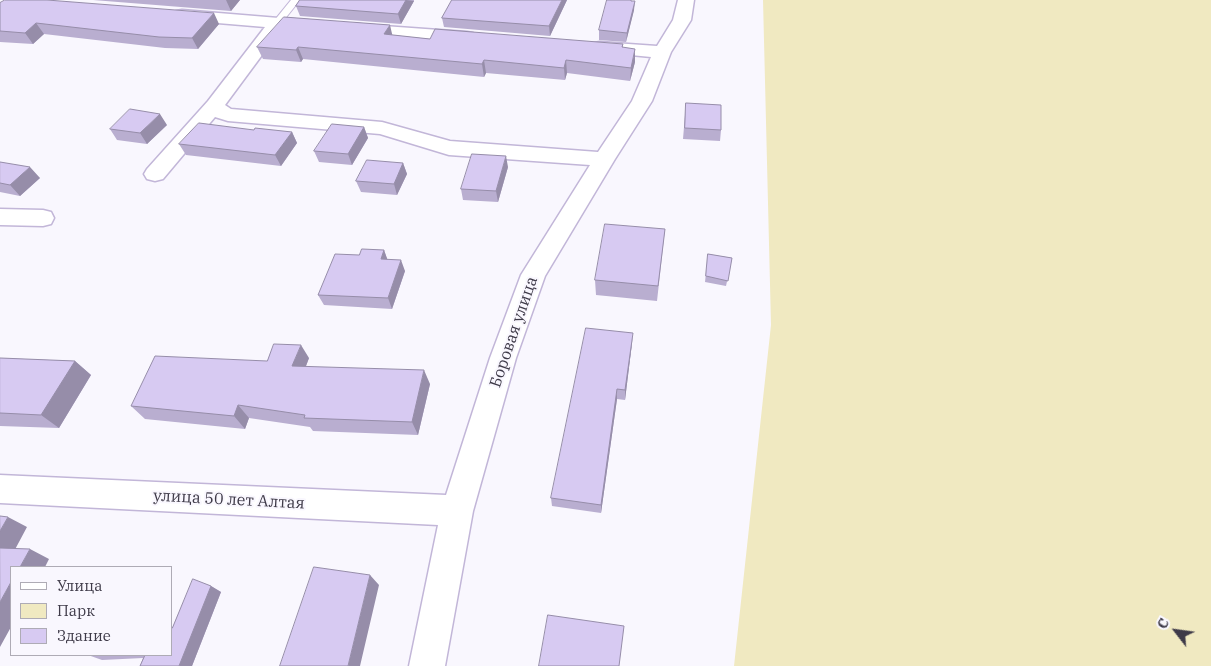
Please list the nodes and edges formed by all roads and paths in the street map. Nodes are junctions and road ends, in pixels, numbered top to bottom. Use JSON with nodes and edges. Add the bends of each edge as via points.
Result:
{"nodes":[{"id":1,"x":296,"y":0,"type":"edge"},
{"id":2,"x":686,"y":0,"type":"edge"},
{"id":3,"x":161,"y":13,"type":"edge"},
{"id":4,"x":277,"y":23,"type":"junction"},
{"id":5,"x":484,"y":39,"type":"edge"},
{"id":6,"x":583,"y":46,"type":"edge"},
{"id":7,"x":662,"y":52,"type":"junction"},
{"id":8,"x":215,"y":105,"type":"junction"},
{"id":9,"x":604,"y":159,"type":"junction"},
{"id":10,"x":155,"y":174,"type":"dead end"},
{"id":11,"x":0,"y":216,"type":"edge"},
{"id":12,"x":43,"y":218,"type":"dead end"},
{"id":13,"x":0,"y":489,"type":"edge"},
{"id":14,"x":457,"y":511,"type":"junction"},
{"id":15,"x":427,"y":666,"type":"edge"}],
"edges":[{"from":1,"to":4,"type":"lane"},
{"from":2,"to":7,"type":"street","name":"Боровая улица","via":[[682,20]]},
{"from":3,"to":4,"type":"street"},
{"from":4,"to":5,"type":"street"},
{"from":4,"to":8,"type":"street"},
{"from":6,"to":7,"type":"street"},
{"from":7,"to":9,"type":"street","name":"Боровая улица","via":[[642,102]]},
{"from":8,"to":9,"type":"street","via":[[218,111],[228,115],[382,128],[449,148]]},
{"from":8,"to":10,"type":"street"},
{"from":9,"to":14,"type":"street","name":"Боровая улица","via":[[533,275],[503,358]]},
{"from":11,"to":12,"type":"street"},
{"from":13,"to":14,"type":"street","name":"улица 50 лет Алтая"},
{"from":14,"to":15,"type":"street","name":"Боровая улица"}]}
